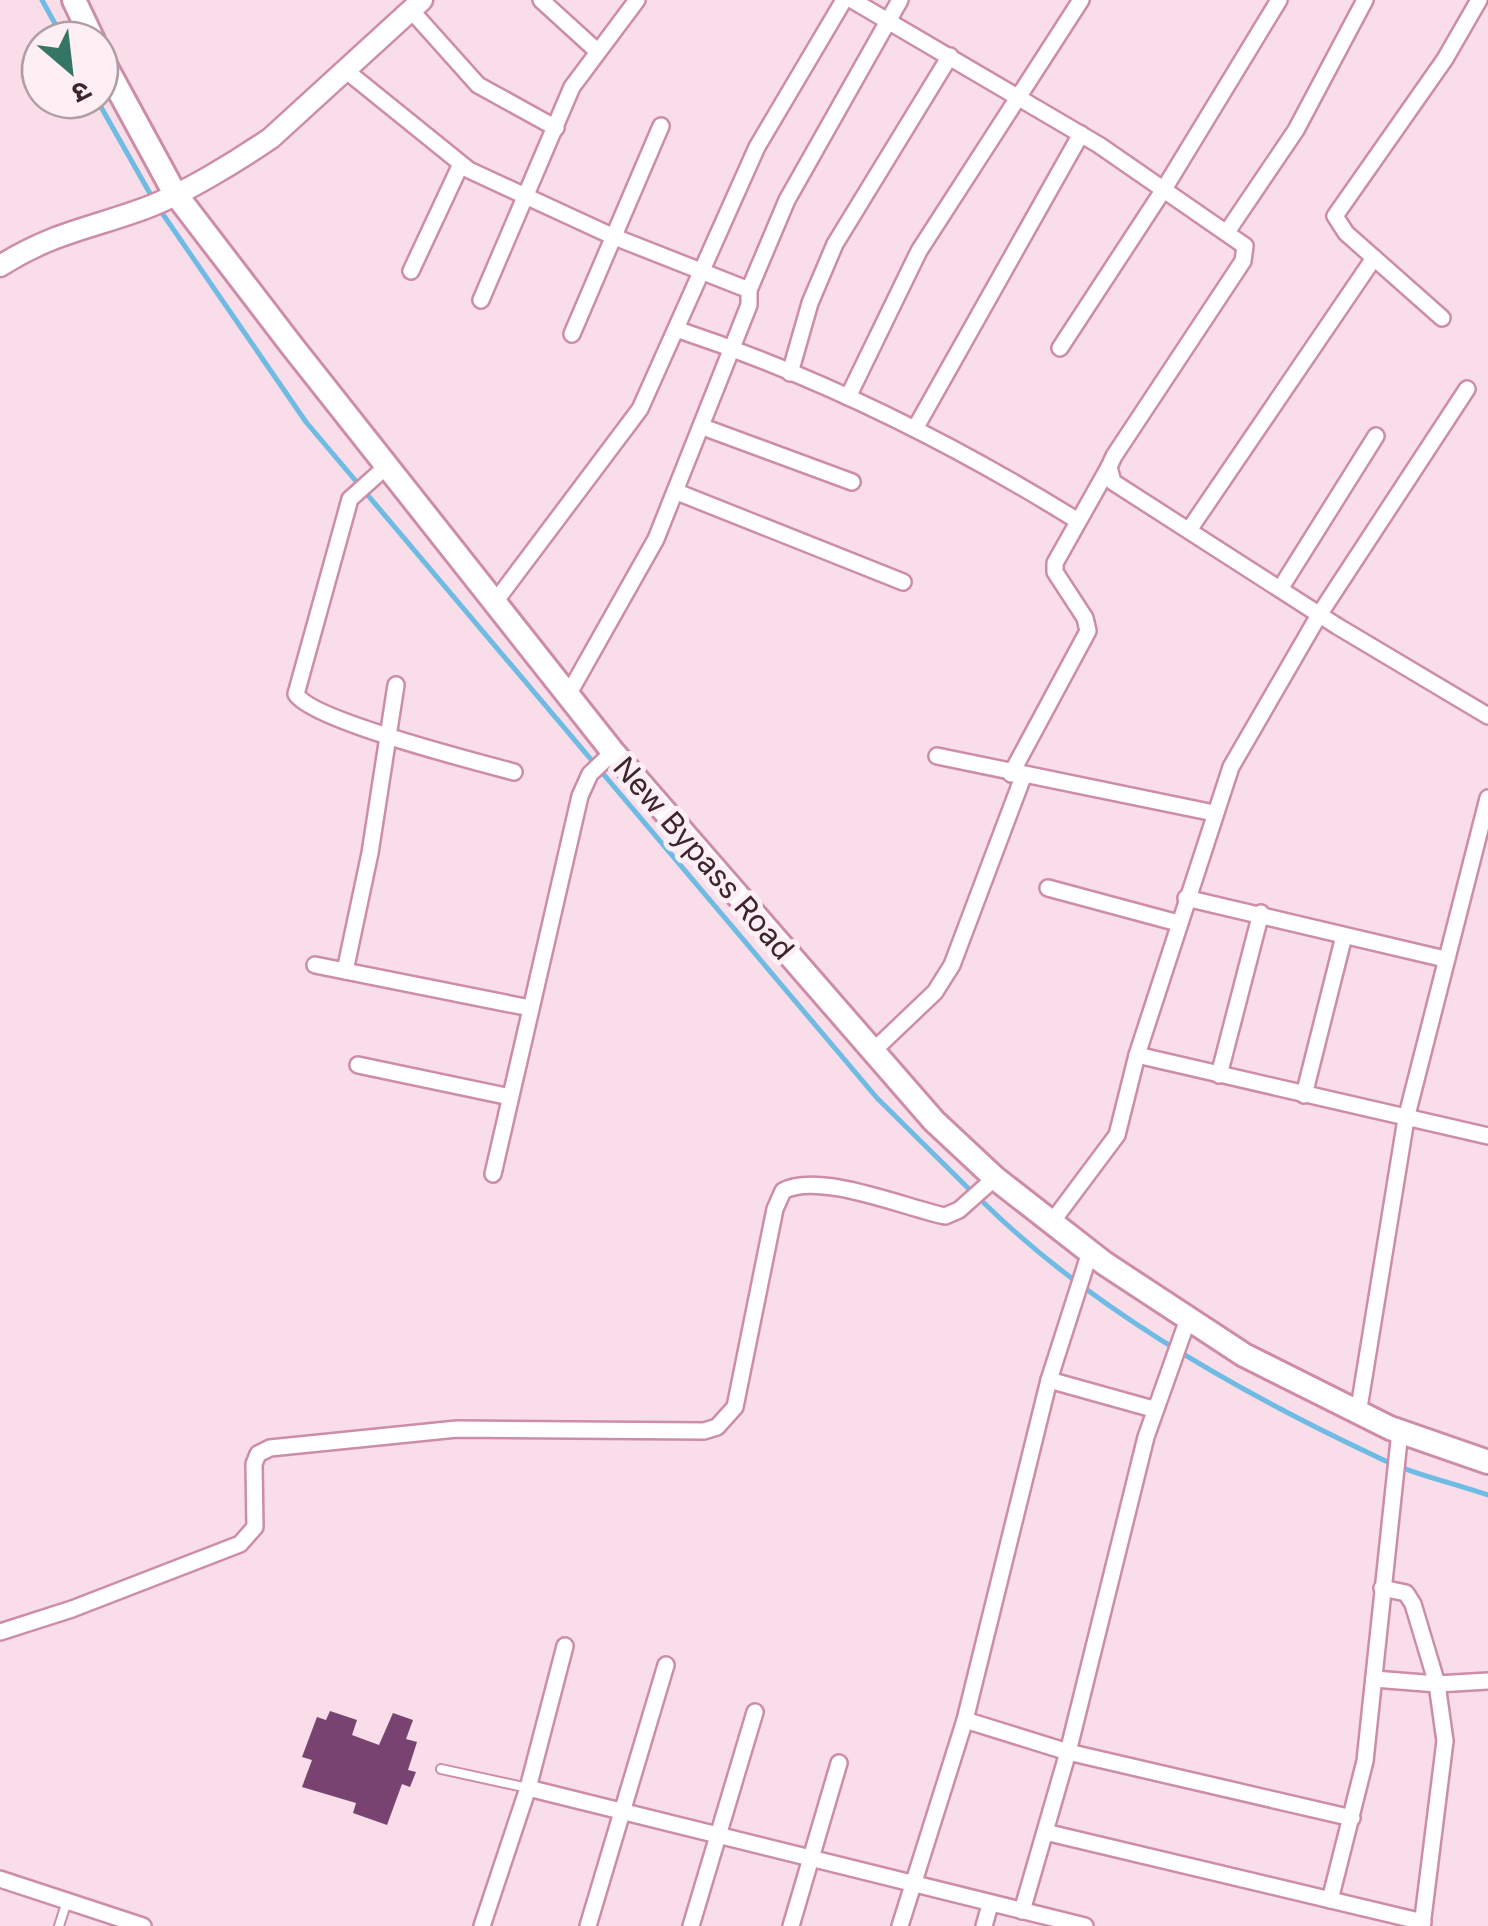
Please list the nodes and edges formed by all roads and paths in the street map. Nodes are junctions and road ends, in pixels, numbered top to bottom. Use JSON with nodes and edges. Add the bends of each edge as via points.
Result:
{"nodes":[{"id":1,"x":540,"y":0,"type":"edge"},
{"id":2,"x":637,"y":0,"type":"edge"},
{"id":3,"x":844,"y":0,"type":"edge"},
{"id":4,"x":852,"y":0,"type":"edge"},
{"id":5,"x":900,"y":0,"type":"edge"},
{"id":6,"x":1081,"y":0,"type":"edge"},
{"id":7,"x":1279,"y":0,"type":"edge"},
{"id":8,"x":1365,"y":0,"type":"edge"},
{"id":9,"x":1479,"y":0,"type":"edge"},
{"id":10,"x":416,"y":5,"type":"edge"},
{"id":11,"x":887,"y":20,"type":"junction"},
{"id":12,"x":597,"y":51,"type":"junction"},
{"id":13,"x":950,"y":56,"type":"junction"},
{"id":14,"x":344,"y":69,"type":"junction"},
{"id":15,"x":120,"y":95,"type":"edge"},
{"id":16,"x":1018,"y":96,"type":"junction"},
{"id":17,"x":662,"y":126,"type":"dead end"},
{"id":18,"x":556,"y":128,"type":"junction"},
{"id":19,"x":1081,"y":134,"type":"junction"},
{"id":20,"x":460,"y":164,"type":"junction"},
{"id":21,"x":1164,"y":190,"type":"junction"},
{"id":22,"x":170,"y":194,"type":"junction"},
{"id":23,"x":524,"y":196,"type":"junction"},
{"id":24,"x":1227,"y":232,"type":"junction"},
{"id":25,"x":612,"y":236,"type":"junction"},
{"id":26,"x":1374,"y":258,"type":"junction"},
{"id":27,"x":0,"y":266,"type":"edge"},
{"id":28,"x":700,"y":269,"type":"junction"},
{"id":29,"x":411,"y":270,"type":"dead end"},
{"id":30,"x":748,"y":290,"type":"junction"},
{"id":31,"x":481,"y":300,"type":"dead end"},
{"id":32,"x":1442,"y":318,"type":"dead end"},
{"id":33,"x":676,"y":329,"type":"junction"},
{"id":34,"x":572,"y":334,"type":"dead end"},
{"id":35,"x":733,"y":348,"type":"junction"},
{"id":36,"x":1060,"y":348,"type":"dead end"},
{"id":37,"x":790,"y":372,"type":"junction"},
{"id":38,"x":1467,"y":389,"type":"dead end"},
{"id":39,"x":848,"y":397,"type":"junction"},
{"id":40,"x":703,"y":427,"type":"junction"},
{"id":41,"x":916,"y":427,"type":"junction"},
{"id":42,"x":1376,"y":436,"type":"dead end"},
{"id":43,"x":388,"y":464,"type":"junction"},
{"id":44,"x":1109,"y":467,"type":"junction"},
{"id":45,"x":852,"y":482,"type":"dead end"},
{"id":46,"x":677,"y":492,"type":"junction"},
{"id":47,"x":1078,"y":520,"type":"junction"},
{"id":48,"x":1188,"y":530,"type":"junction"},
{"id":49,"x":903,"y":582,"type":"dead end"},
{"id":50,"x":1280,"y":589,"type":"junction"},
{"id":51,"x":495,"y":602,"type":"junction"},
{"id":52,"x":1319,"y":615,"type":"junction"},
{"id":53,"x":396,"y":685,"type":"dead end"},
{"id":54,"x":568,"y":696,"type":"junction"},
{"id":55,"x":1488,"y":716,"type":"edge"},
{"id":56,"x":388,"y":736,"type":"junction"},
{"id":57,"x":937,"y":756,"type":"dead end"},
{"id":58,"x":602,"y":763,"type":"junction"},
{"id":59,"x":514,"y":772,"type":"dead end"},
{"id":60,"x":1017,"y":776,"type":"junction"},
{"id":61,"x":1488,"y":798,"type":"edge"},
{"id":62,"x":1214,"y":813,"type":"junction"},
{"id":63,"x":1048,"y":888,"type":"dead end"},
{"id":64,"x":1186,"y":898,"type":"junction"},
{"id":65,"x":1261,"y":913,"type":"junction"},
{"id":66,"x":1178,"y":923,"type":"junction"},
{"id":67,"x":1344,"y":936,"type":"junction"},
{"id":68,"x":1445,"y":959,"type":"junction"},
{"id":69,"x":315,"y":966,"type":"dead end"},
{"id":70,"x":344,"y":971,"type":"junction"},
{"id":71,"x":530,"y":1008,"type":"junction"},
{"id":72,"x":871,"y":1053,"type":"junction"},
{"id":73,"x":1137,"y":1054,"type":"junction"},
{"id":74,"x":358,"y":1065,"type":"dead end"},
{"id":75,"x":1219,"y":1075,"type":"junction"},
{"id":76,"x":1304,"y":1096,"type":"junction"},
{"id":77,"x":510,"y":1098,"type":"junction"},
{"id":78,"x":1406,"y":1119,"type":"junction"},
{"id":79,"x":1488,"y":1136,"type":"edge"},
{"id":80,"x":493,"y":1174,"type":"dead end"},
{"id":81,"x":995,"y":1178,"type":"junction"},
{"id":82,"x":1052,"y":1222,"type":"junction"},
{"id":83,"x":1090,"y":1252,"type":"junction"},
{"id":84,"x":1185,"y":1325,"type":"junction"},
{"id":85,"x":1049,"y":1380,"type":"junction"},
{"id":86,"x":1154,"y":1409,"type":"junction"},
{"id":87,"x":1358,"y":1414,"type":"junction"},
{"id":88,"x":1398,"y":1440,"type":"junction"},
{"id":89,"x":1488,"y":1462,"type":"edge"},
{"id":90,"x":1382,"y":1588,"type":"junction"},
{"id":91,"x":0,"y":1632,"type":"edge"},
{"id":92,"x":565,"y":1646,"type":"dead end"},
{"id":93,"x":666,"y":1666,"type":"dead end"},
{"id":94,"x":1374,"y":1679,"type":"junction"},
{"id":95,"x":1488,"y":1681,"type":"edge"},
{"id":96,"x":1437,"y":1684,"type":"junction"},
{"id":97,"x":755,"y":1712,"type":"dead end"},
{"id":98,"x":965,"y":1720,"type":"junction"},
{"id":99,"x":1068,"y":1752,"type":"junction"},
{"id":100,"x":840,"y":1763,"type":"dead end"},
{"id":101,"x":442,"y":1769,"type":"dead end"},
{"id":102,"x":528,"y":1788,"type":"junction"},
{"id":103,"x":620,"y":1813,"type":"junction"},
{"id":104,"x":1352,"y":1818,"type":"junction"},
{"id":105,"x":1045,"y":1832,"type":"junction"},
{"id":106,"x":720,"y":1835,"type":"junction"},
{"id":107,"x":811,"y":1861,"type":"junction"},
{"id":108,"x":0,"y":1879,"type":"edge"},
{"id":109,"x":912,"y":1885,"type":"junction"},
{"id":110,"x":1330,"y":1900,"type":"junction"},
{"id":111,"x":67,"y":1901,"type":"junction"},
{"id":112,"x":990,"y":1905,"type":"junction"},
{"id":113,"x":1022,"y":1911,"type":"junction"},
{"id":114,"x":1423,"y":1924,"type":"edge"},
{"id":115,"x":59,"y":1926,"type":"edge"},
{"id":116,"x":143,"y":1926,"type":"edge"},
{"id":117,"x":482,"y":1926,"type":"edge"},
{"id":118,"x":588,"y":1926,"type":"edge"},
{"id":119,"x":690,"y":1926,"type":"edge"},
{"id":120,"x":790,"y":1926,"type":"edge"},
{"id":121,"x":900,"y":1926,"type":"edge"},
{"id":122,"x":984,"y":1926,"type":"edge"},
{"id":123,"x":1085,"y":1926,"type":"edge"}],
"edges":[{"from":1,"to":12,"type":"street"},
{"from":2,"to":12,"type":"street"},
{"from":3,"to":28,"type":"street","via":[[772,120]]},
{"from":4,"to":11,"type":"street"},
{"from":5,"to":11,"type":"street"},
{"from":6,"to":16,"type":"street"},
{"from":7,"to":21,"type":"street"},
{"from":8,"to":24,"type":"street","via":[[1296,130]]},
{"from":9,"to":26,"type":"street","via":[[1338,209],[1338,224]]},
{"from":10,"to":14,"type":"street"},
{"from":10,"to":18,"type":"street","via":[[478,85]]},
{"from":11,"to":13,"type":"street"},
{"from":11,"to":30,"type":"street","via":[[787,200]]},
{"from":12,"to":18,"type":"street","via":[[572,87]]},
{"from":13,"to":16,"type":"street"},
{"from":13,"to":37,"type":"street","via":[[836,244]]},
{"from":14,"to":20,"type":"street"},
{"from":14,"to":22,"type":"street","via":[[271,138]]},
{"from":15,"to":22,"type":"main road","name":"New Bypass Road"},
{"from":16,"to":19,"type":"street"},
{"from":16,"to":39,"type":"street","via":[[919,251]]},
{"from":17,"to":25,"type":"street"},
{"from":18,"to":23,"type":"street"},
{"from":19,"to":21,"type":"street"},
{"from":19,"to":41,"type":"street"},
{"from":20,"to":23,"type":"street"},
{"from":20,"to":29,"type":"street"},
{"from":21,"to":24,"type":"street"},
{"from":21,"to":36,"type":"street"},
{"from":22,"to":27,"type":"street","via":[[144,209],[67,230]]},
{"from":22,"to":43,"type":"main road","name":"New Bypass Road"},
{"from":23,"to":25,"type":"street"},
{"from":23,"to":31,"type":"street"},
{"from":24,"to":44,"type":"street","via":[[1245,246],[1243,261]]},
{"from":25,"to":28,"type":"street"},
{"from":25,"to":34,"type":"street"},
{"from":26,"to":32,"type":"street"},
{"from":26,"to":48,"type":"street"},
{"from":28,"to":30,"type":"street"},
{"from":28,"to":33,"type":"street"},
{"from":30,"to":35,"type":"street"},
{"from":33,"to":35,"type":"street"},
{"from":33,"to":51,"type":"street","via":[[624,434]]},
{"from":35,"to":37,"type":"street"},
{"from":35,"to":40,"type":"street"},
{"from":37,"to":39,"type":"street"},
{"from":38,"to":52,"type":"street"},
{"from":39,"to":41,"type":"street"},
{"from":40,"to":45,"type":"street"},
{"from":40,"to":46,"type":"street"},
{"from":41,"to":47,"type":"street"},
{"from":42,"to":50,"type":"street"},
{"from":43,"to":51,"type":"main road","name":"New Bypass Road"},
{"from":43,"to":56,"type":"street","via":[[359,489],[296,694],[306,706]]},
{"from":44,"to":47,"type":"street"},
{"from":44,"to":48,"type":"street","via":[[1114,482]]},
{"from":46,"to":49,"type":"street"},
{"from":46,"to":54,"type":"street"},
{"from":47,"to":60,"type":"street","via":[[1055,572],[1088,631]]},
{"from":48,"to":50,"type":"street"},
{"from":50,"to":52,"type":"street"},
{"from":51,"to":54,"type":"main road","name":"New Bypass Road"},
{"from":52,"to":55,"type":"street"},
{"from":52,"to":62,"type":"street","via":[[1240,750]]},
{"from":53,"to":56,"type":"street"},
{"from":54,"to":58,"type":"main road","name":"New Bypass Road"},
{"from":56,"to":59,"type":"street"},
{"from":56,"to":70,"type":"street"},
{"from":57,"to":60,"type":"street"},
{"from":58,"to":71,"type":"street","via":[[580,796]]},
{"from":58,"to":72,"type":"main road","name":"New Bypass Road"},
{"from":60,"to":62,"type":"street"},
{"from":60,"to":72,"type":"street","via":[[952,965],[934,992]]},
{"from":61,"to":68,"type":"street"},
{"from":62,"to":64,"type":"street"},
{"from":63,"to":66,"type":"street"},
{"from":64,"to":65,"type":"street"},
{"from":64,"to":66,"type":"street"},
{"from":65,"to":67,"type":"street"},
{"from":65,"to":75,"type":"street"},
{"from":66,"to":73,"type":"street"},
{"from":67,"to":68,"type":"street"},
{"from":67,"to":76,"type":"street"},
{"from":68,"to":78,"type":"street"},
{"from":69,"to":70,"type":"street"},
{"from":70,"to":71,"type":"street"},
{"from":71,"to":77,"type":"street"},
{"from":72,"to":81,"type":"main road","name":"New Bypass Road"},
{"from":73,"to":75,"type":"street"},
{"from":73,"to":82,"type":"street","via":[[1116,1135]]},
{"from":74,"to":77,"type":"street"},
{"from":75,"to":76,"type":"street"},
{"from":76,"to":78,"type":"street"},
{"from":77,"to":80,"type":"street"},
{"from":78,"to":79,"type":"street"},
{"from":78,"to":87,"type":"street"},
{"from":81,"to":82,"type":"main road","name":"New Bypass Road"},
{"from":81,"to":91,"type":"street","via":[[945,1216],[846,1191],[784,1191],[735,1407],[717,1427],[457,1430],[270,1448],[254,1464],[254,1528],[240,1544]]},
{"from":82,"to":83,"type":"main road","name":"New Bypass Road"},
{"from":83,"to":84,"type":"main road","name":"New Bypass Road"},
{"from":83,"to":85,"type":"street"},
{"from":84,"to":86,"type":"street"},
{"from":84,"to":87,"type":"main road","name":"New Bypass Road"},
{"from":85,"to":86,"type":"street"},
{"from":85,"to":98,"type":"street"},
{"from":86,"to":99,"type":"street"},
{"from":87,"to":88,"type":"main road","name":"New Bypass Road"},
{"from":88,"to":89,"type":"main road","name":"New Bypass Road"},
{"from":88,"to":90,"type":"street"},
{"from":90,"to":94,"type":"street"},
{"from":90,"to":96,"type":"street","via":[[1410,1597]]},
{"from":92,"to":102,"type":"street"},
{"from":93,"to":103,"type":"street"},
{"from":94,"to":96,"type":"street"},
{"from":94,"to":104,"type":"street"},
{"from":95,"to":96,"type":"street"},
{"from":96,"to":114,"type":"street","via":[[1445,1741]]},
{"from":97,"to":106,"type":"street"},
{"from":98,"to":99,"type":"street"},
{"from":98,"to":109,"type":"street"},
{"from":99,"to":104,"type":"street"},
{"from":99,"to":105,"type":"street"},
{"from":100,"to":107,"type":"street"},
{"from":101,"to":102,"type":"lane"},
{"from":102,"to":103,"type":"street"},
{"from":102,"to":117,"type":"street"},
{"from":103,"to":106,"type":"street"},
{"from":103,"to":118,"type":"street"},
{"from":104,"to":110,"type":"street"},
{"from":105,"to":110,"type":"street"},
{"from":105,"to":113,"type":"street"},
{"from":106,"to":107,"type":"street"},
{"from":106,"to":119,"type":"street"},
{"from":107,"to":109,"type":"street"},
{"from":107,"to":120,"type":"street"},
{"from":108,"to":111,"type":"street"},
{"from":109,"to":112,"type":"street"},
{"from":109,"to":121,"type":"street"},
{"from":110,"to":114,"type":"street"},
{"from":111,"to":115,"type":"lane"},
{"from":111,"to":116,"type":"street"},
{"from":112,"to":113,"type":"street"},
{"from":112,"to":122,"type":"street"},
{"from":113,"to":123,"type":"street"}]}
